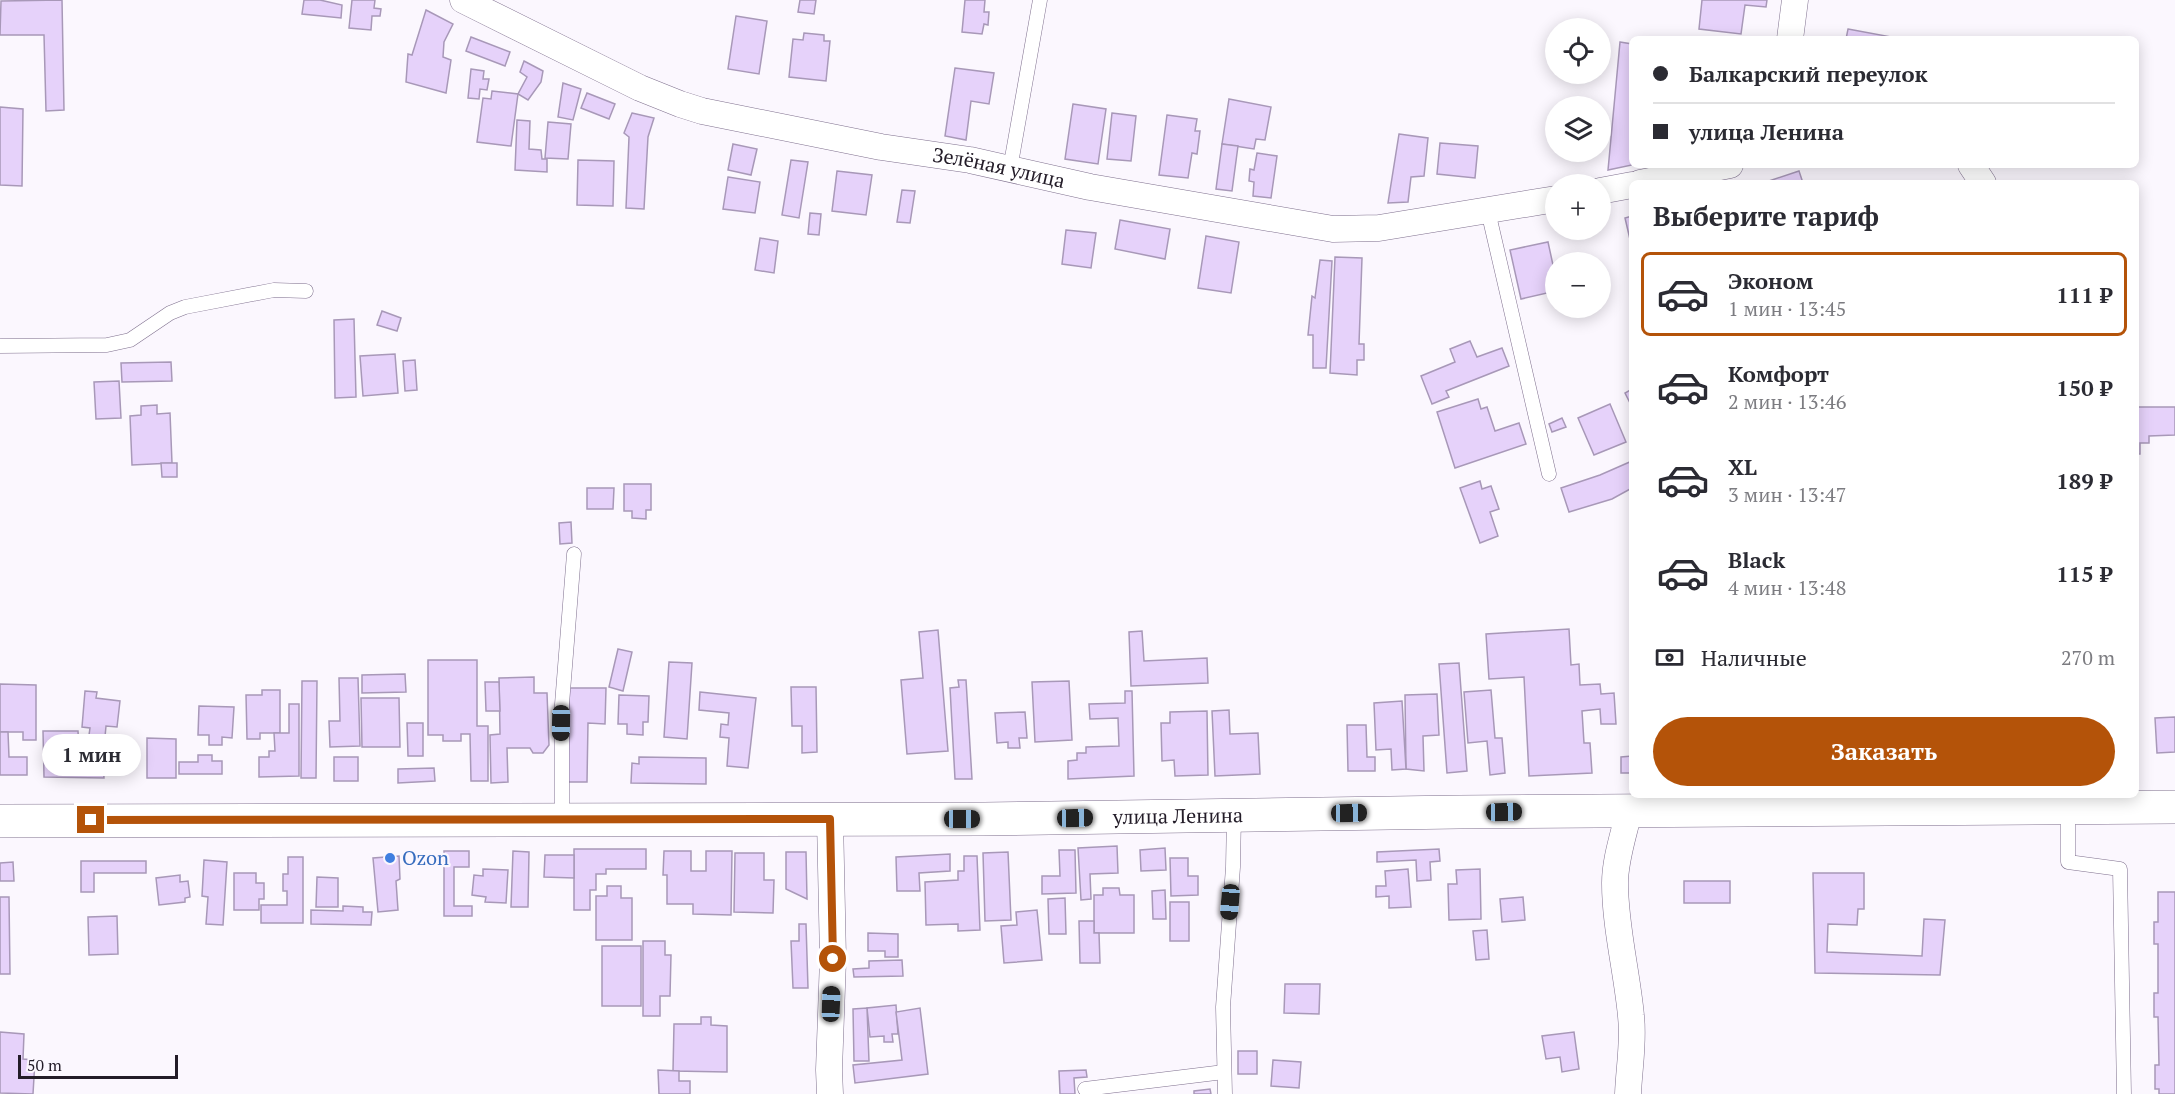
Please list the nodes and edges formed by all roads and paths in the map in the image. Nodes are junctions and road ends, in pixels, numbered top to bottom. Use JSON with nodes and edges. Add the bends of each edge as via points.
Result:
{"nodes":[{"id":1,"x":463,"y":0,"type":"edge"},
{"id":2,"x":1040,"y":0,"type":"edge"},
{"id":3,"x":1795,"y":0,"type":"edge"},
{"id":4,"x":1790,"y":36,"type":"edge"},
{"id":5,"x":1716,"y":168,"type":"edge"},
{"id":6,"x":1010,"y":169,"type":"junction"},
{"id":7,"x":1655,"y":180,"type":"edge"},
{"id":8,"x":1629,"y":185,"type":"edge"},
{"id":9,"x":1611,"y":189,"type":"edge"},
{"id":10,"x":1545,"y":202,"type":"edge"},
{"id":11,"x":1488,"y":211,"type":"junction"},
{"id":12,"x":306,"y":291,"type":"dead end"},
{"id":13,"x":0,"y":346,"type":"edge"},
{"id":14,"x":1549,"y":474,"type":"dead end"},
{"id":15,"x":574,"y":554,"type":"dead end"},
{"id":16,"x":2054,"y":803,"type":"edge"},
{"id":17,"x":2175,"y":807,"type":"edge"},
{"id":18,"x":1629,"y":811,"type":"junction"},
{"id":19,"x":1234,"y":815,"type":"junction"},
{"id":20,"x":830,"y":819,"type":"junction"},
{"id":21,"x":562,"y":820,"type":"junction"},
{"id":22,"x":0,"y":821,"type":"edge"},
{"id":23,"x":1224,"y":1071,"type":"junction"},
{"id":24,"x":1085,"y":1089,"type":"dead end"},
{"id":25,"x":830,"y":1094,"type":"edge"},
{"id":26,"x":1225,"y":1094,"type":"edge"},
{"id":27,"x":1628,"y":1094,"type":"edge"},
{"id":28,"x":2124,"y":1094,"type":"edge"}],
"edges":[{"from":1,"to":6,"type":"street","name":"Зелёная улица","via":[[640,88],[702,111]]},
{"from":2,"to":6,"type":"lane"},
{"from":3,"to":4,"type":"street"},
{"from":5,"to":7,"type":"street"},
{"from":6,"to":11,"type":"street","name":"Зелёная улица","via":[[1090,188],[1332,229],[1379,228]]},
{"from":8,"to":9,"type":"street"},
{"from":10,"to":11,"type":"street","name":"Зелёная улица"},
{"from":11,"to":14,"type":"lane"},
{"from":12,"to":13,"type":"lane","via":[[274,290],[185,307],[170,312],[130,340],[107,345]]},
{"from":15,"to":21,"type":"lane","via":[[562,704]]},
{"from":16,"to":17,"type":"street","name":"улица Ленина"},
{"from":16,"to":18,"type":"street","name":"улица Ленина"},
{"from":16,"to":28,"type":"lane","via":[[2068,862],[2120,869]]},
{"from":18,"to":19,"type":"street","name":"улица Ленина"},
{"from":18,"to":27,"type":"street","via":[[1615,882],[1631,1016]]},
{"from":19,"to":20,"type":"street","name":"улица Ленина"},
{"from":19,"to":23,"type":"lane","via":[[1223,1007]]},
{"from":20,"to":21,"type":"street","name":"улица Ленина"},
{"from":20,"to":25,"type":"street","via":[[833,959]]},
{"from":21,"to":22,"type":"street","name":"улица Ленина"},
{"from":23,"to":24,"type":"lane"},
{"from":23,"to":26,"type":"lane"}]}
